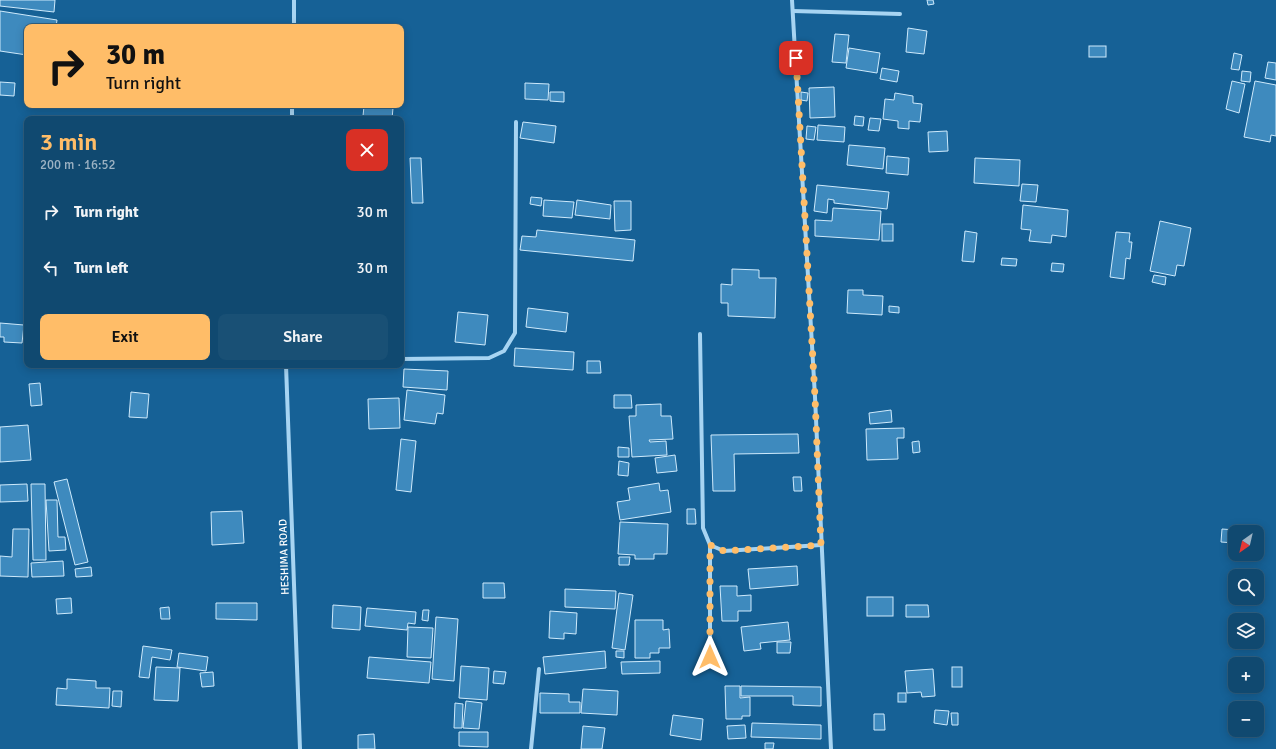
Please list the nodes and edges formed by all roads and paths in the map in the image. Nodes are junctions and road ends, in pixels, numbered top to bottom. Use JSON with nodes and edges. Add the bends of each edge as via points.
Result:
{"nodes":[{"id":1,"x":294,"y":0,"type":"edge"},
{"id":2,"x":792,"y":0,"type":"edge"},
{"id":3,"x":793,"y":11,"type":"junction"},
{"id":4,"x":900,"y":14,"type":"dead end"},
{"id":5,"x":294,"y":24,"type":"edge"},
{"id":6,"x":516,"y":122,"type":"dead end"},
{"id":7,"x":700,"y":334,"type":"dead end"},
{"id":8,"x":404,"y":359,"type":"edge"},
{"id":9,"x":286,"y":368,"type":"edge"},
{"id":10,"x":710,"y":545,"type":"junction"},
{"id":11,"x":821,"y":545,"type":"junction"},
{"id":12,"x":710,"y":657,"type":"dead end"},
{"id":13,"x":539,"y":669,"type":"dead end"},
{"id":14,"x":300,"y":749,"type":"edge"},
{"id":15,"x":530,"y":749,"type":"edge"},
{"id":16,"x":831,"y":749,"type":"edge"}],
"edges":[{"from":1,"to":5,"type":"street"},
{"from":2,"to":3,"type":"street"},
{"from":3,"to":4,"type":"street"},
{"from":3,"to":11,"type":"street"},
{"from":6,"to":8,"type":"street","via":[[515,333],[504,351],[489,358]]},
{"from":7,"to":10,"type":"street","via":[[703,528]]},
{"from":9,"to":14,"type":"street","name":"HESHIMA ROAD"},
{"from":10,"to":11,"type":"street","via":[[724,551]]},
{"from":10,"to":12,"type":"street"},
{"from":11,"to":16,"type":"street"},
{"from":13,"to":15,"type":"street"}]}
